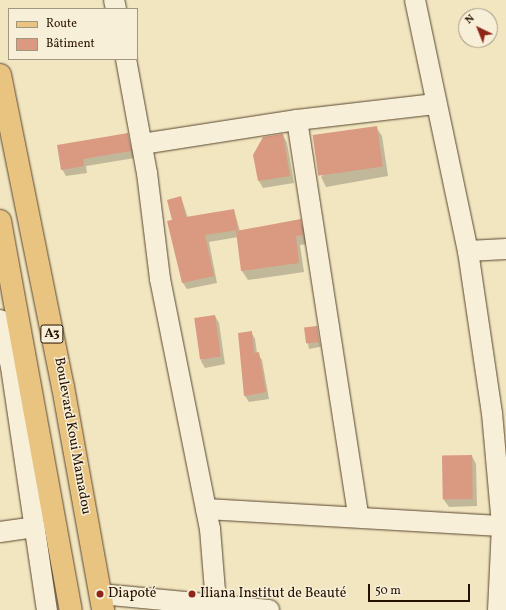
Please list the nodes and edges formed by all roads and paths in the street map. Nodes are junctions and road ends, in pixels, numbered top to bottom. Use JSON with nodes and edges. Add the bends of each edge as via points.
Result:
{"nodes":[{"id":1,"x":415,"y":0,"type":"edge"},
{"id":2,"x":126,"y":60,"type":"edge"},
{"id":3,"x":0,"y":75,"type":"edge"},
{"id":4,"x":435,"y":104,"type":"junction"},
{"id":5,"x":297,"y":120,"type":"junction"},
{"id":6,"x":142,"y":144,"type":"junction"},
{"id":7,"x":0,"y":221,"type":"edge"},
{"id":8,"x":506,"y":249,"type":"edge"},
{"id":9,"x":468,"y":251,"type":"junction"},
{"id":10,"x":0,"y":320,"type":"edge"},
{"id":11,"x":14,"y":368,"type":"edge"},
{"id":12,"x":206,"y":509,"type":"junction"},
{"id":13,"x":358,"y":515,"type":"junction"},
{"id":14,"x":502,"y":526,"type":"junction"},
{"id":15,"x":35,"y":527,"type":"junction"},
{"id":16,"x":0,"y":532,"type":"edge"},
{"id":17,"x":102,"y":602,"type":"edge"},
{"id":18,"x":70,"y":603,"type":"edge"},
{"id":19,"x":216,"y":604,"type":"junction"},
{"id":20,"x":47,"y":610,"type":"edge"},
{"id":21,"x":269,"y":610,"type":"edge"},
{"id":22,"x":498,"y":610,"type":"edge"}],
"edges":[{"from":1,"to":4,"type":"street"},
{"from":2,"to":6,"type":"street"},
{"from":3,"to":17,"type":"main road","name":"Boulevard Koui Mamadou","number":"A3","via":[[63,387]]},
{"from":4,"to":5,"type":"street"},
{"from":4,"to":9,"type":"street"},
{"from":5,"to":6,"type":"street"},
{"from":5,"to":13,"type":"street"},
{"from":6,"to":12,"type":"street","via":[[160,278]]},
{"from":7,"to":11,"type":"main road","number":"A3"},
{"from":8,"to":9,"type":"street"},
{"from":9,"to":14,"type":"street","via":[[492,413]]},
{"from":10,"to":11,"type":"street"},
{"from":11,"to":15,"type":"street"},
{"from":11,"to":18,"type":"main road","number":"A3"},
{"from":12,"to":13,"type":"street"},
{"from":12,"to":19,"type":"street"},
{"from":13,"to":14,"type":"street"},
{"from":14,"to":22,"type":"street"},
{"from":15,"to":16,"type":"street"},
{"from":15,"to":20,"type":"street"},
{"from":17,"to":18,"type":"main road"},
{"from":17,"to":19,"type":"street"},
{"from":19,"to":21,"type":"street"}]}
